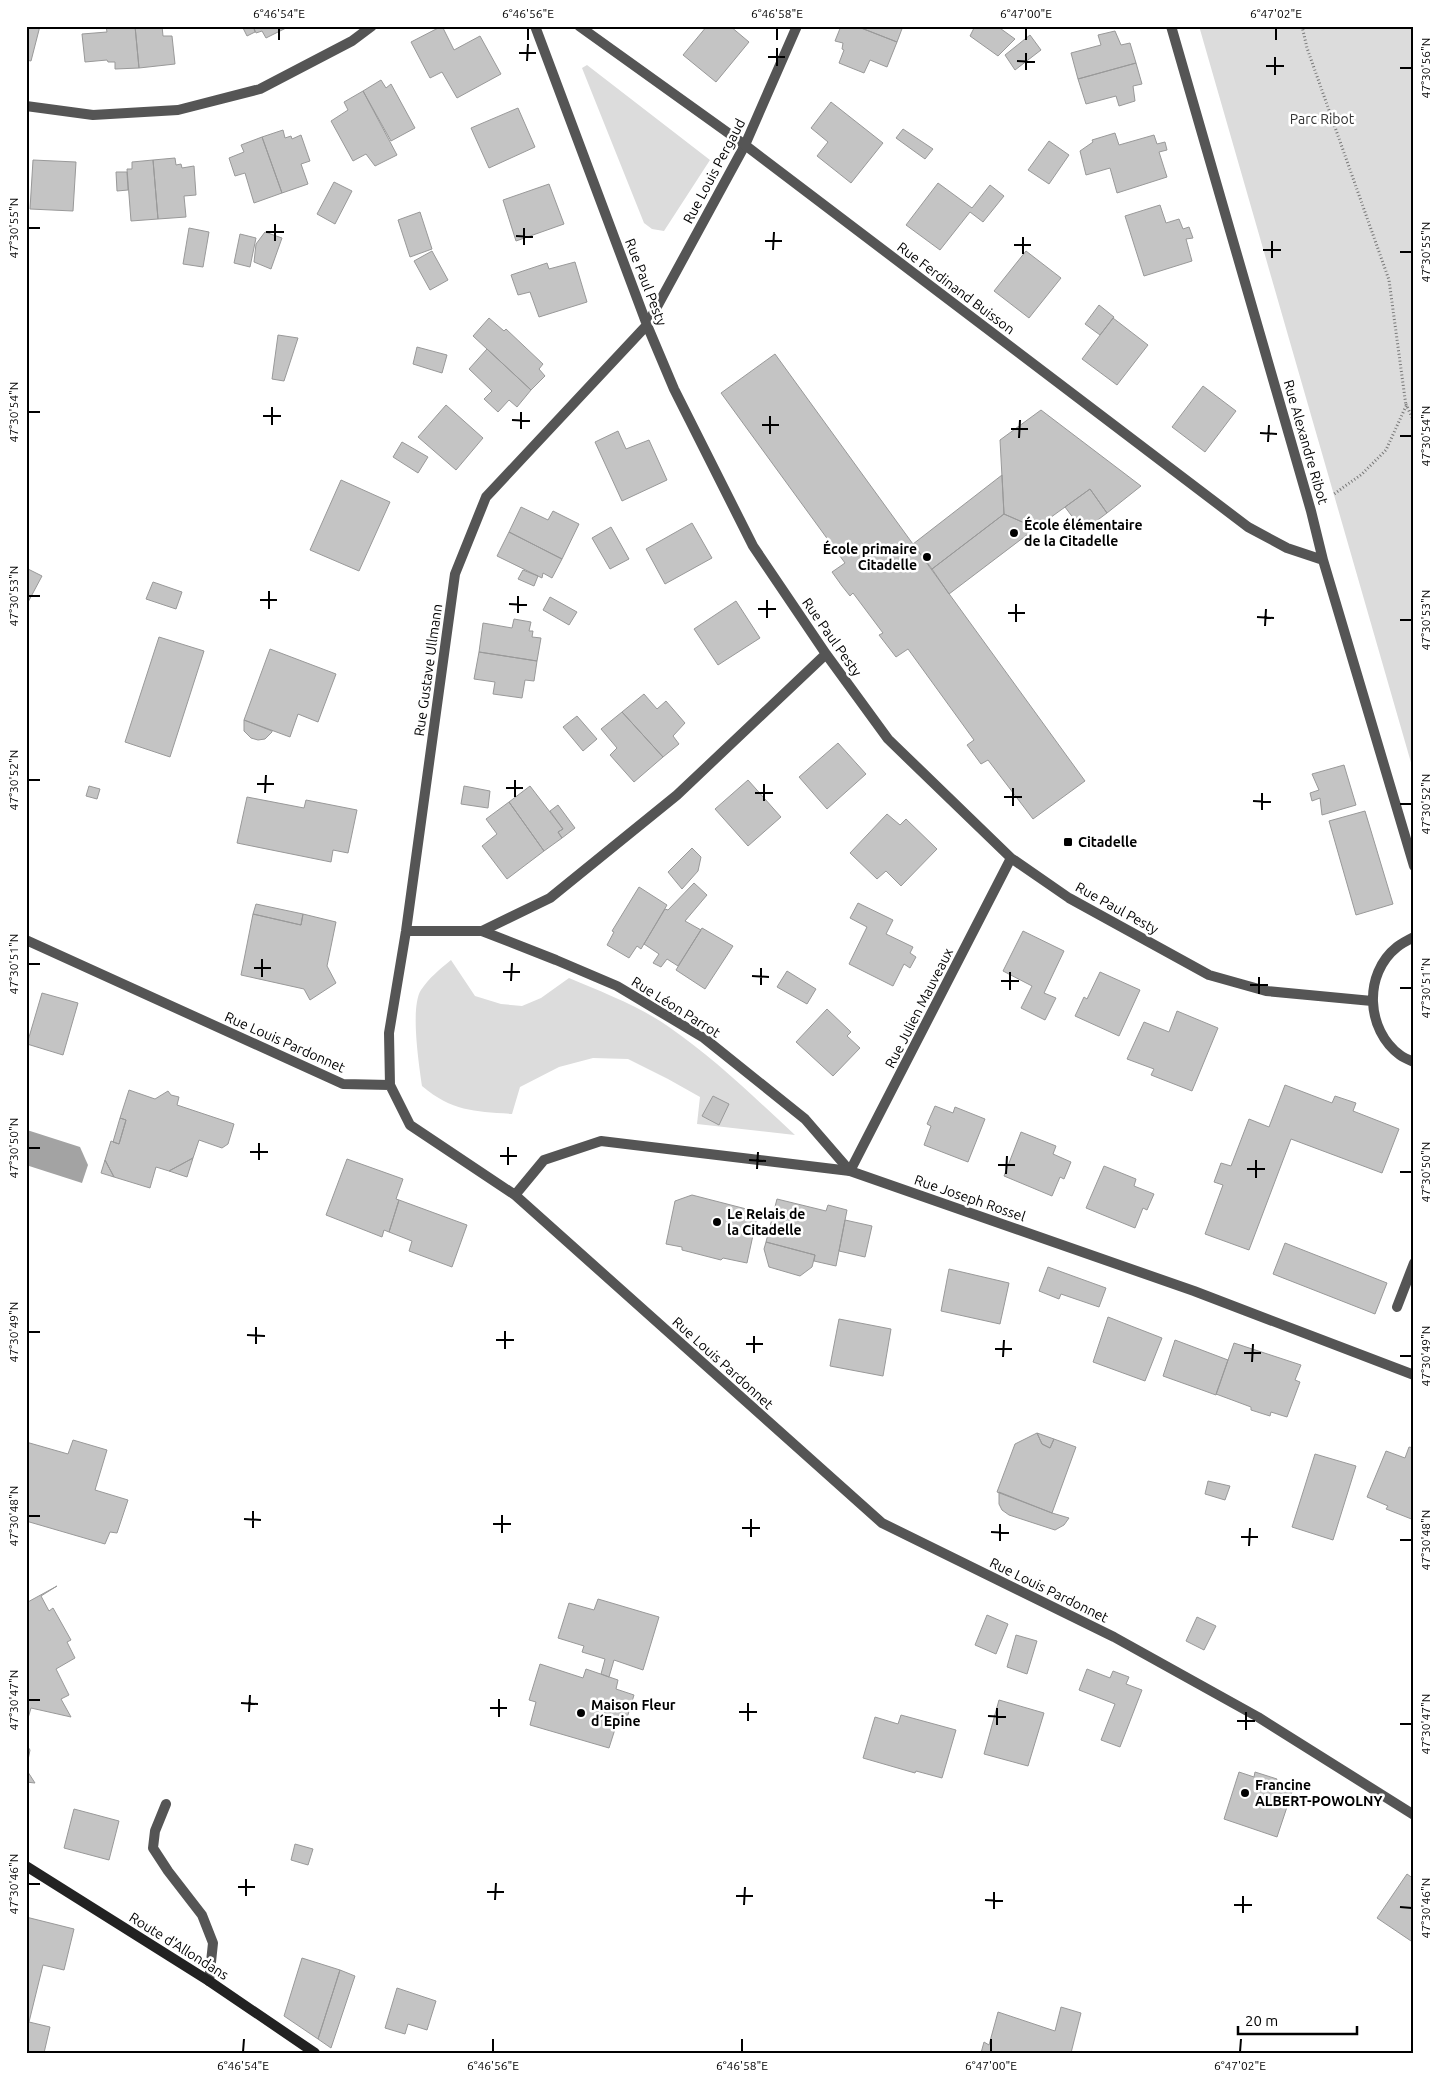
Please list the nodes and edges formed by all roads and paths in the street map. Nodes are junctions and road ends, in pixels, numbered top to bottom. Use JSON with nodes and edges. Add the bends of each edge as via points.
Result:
{"nodes":[{"id":1,"x":372,"y":26,"type":"edge"},
{"id":2,"x":535,"y":26,"type":"edge"},
{"id":3,"x":579,"y":26,"type":"edge"},
{"id":4,"x":797,"y":26,"type":"edge"},
{"id":5,"x":1171,"y":26,"type":"edge"},
{"id":6,"x":1302,"y":26,"type":"edge"},
{"id":7,"x":26,"y":106,"type":"edge"},
{"id":8,"x":745,"y":145,"type":"junction"},
{"id":9,"x":647,"y":325,"type":"junction"},
{"id":10,"x":1405,"y":401,"type":"junction"},
{"id":11,"x":1414,"y":422,"type":"edge"},
{"id":12,"x":1311,"y":511,"type":"junction"},
{"id":13,"x":1323,"y":560,"type":"junction"},
{"id":14,"x":826,"y":654,"type":"junction"},
{"id":15,"x":1011,"y":858,"type":"junction"},
{"id":16,"x":1414,"y":866,"type":"edge"},
{"id":17,"x":406,"y":931,"type":"junction"},
{"id":18,"x":482,"y":931,"type":"junction"},
{"id":19,"x":1414,"y":937,"type":"edge"},
{"id":20,"x":26,"y":940,"type":"edge"},
{"id":21,"x":1372,"y":1001,"type":"junction"},
{"id":22,"x":1414,"y":1062,"type":"edge"},
{"id":23,"x":390,"y":1085,"type":"junction"},
{"id":24,"x":850,"y":1171,"type":"junction"},
{"id":25,"x":515,"y":1194,"type":"junction"},
{"id":26,"x":1414,"y":1263,"type":"edge"},
{"id":27,"x":1396,"y":1307,"type":"dead end"},
{"id":28,"x":1414,"y":1375,"type":"edge"},
{"id":29,"x":166,"y":1804,"type":"dead end"},
{"id":30,"x":1414,"y":1815,"type":"edge"},
{"id":31,"x":26,"y":1866,"type":"edge"},
{"id":32,"x":209,"y":1980,"type":"junction"},
{"id":33,"x":315,"y":2053,"type":"edge"}],
"edges":[{"from":1,"to":7,"type":"street","via":[[352,41],[260,89],[178,110],[92,115]]},
{"from":2,"to":9,"type":"street","name":"Rue Paul Pesty"},
{"from":3,"to":8,"type":"street","name":"Rue Ferdinand Buisson"},
{"from":4,"to":8,"type":"street","name":"Rue Louis Pergaud"},
{"from":5,"to":12,"type":"street","name":"Rue Alexandre Ribot"},
{"from":6,"to":10,"type":"path","via":[[1389,280]]},
{"from":8,"to":9,"type":"street","name":"Rue Louis Pergaud"},
{"from":8,"to":13,"type":"street","name":"Rue Ferdinand Buisson","via":[[1248,527],[1287,548]]},
{"from":9,"to":14,"type":"street","name":"Rue Paul Pesty","via":[[674,389],[753,546]]},
{"from":9,"to":17,"type":"street","name":"Rue Gustave Ullmann","via":[[486,497],[455,574]]},
{"from":10,"to":11,"type":"path"},
{"from":10,"to":12,"type":"path","via":[[1406,406],[1386,450],[1362,474]]},
{"from":12,"to":13,"type":"street","name":"Rue Alexandre Ribot"},
{"from":13,"to":16,"type":"street","name":"Rue Alexandre Ribot"},
{"from":14,"to":15,"type":"street","name":"Rue Paul Pesty","via":[[888,739]]},
{"from":14,"to":18,"type":"street","name":"Rue Léon Parrot","via":[[677,795],[550,898]]},
{"from":15,"to":21,"type":"street","name":"Rue Paul Pesty","via":[[1069,898],[1210,975],[1266,991]]},
{"from":15,"to":24,"type":"street","name":"Rue Julien Mauveaux"},
{"from":17,"to":18,"type":"street","name":"Rue Léon Parrot"},
{"from":17,"to":23,"type":"street","name":"Rue Gustave Ullmann","via":[[389,1033]]},
{"from":18,"to":24,"type":"street","name":"Rue Léon Parrot","via":[[617,986],[704,1038],[805,1120]]},
{"from":19,"to":21,"type":"street","via":[[1397,947],[1383,963],[1375,981]]},
{"from":20,"to":23,"type":"street","name":"Rue Louis Pardonnet","via":[[344,1084]]},
{"from":21,"to":22,"type":"street","via":[[1376,1022],[1386,1040],[1400,1055]]},
{"from":23,"to":25,"type":"street","name":"Rue Louis Pardonnet","via":[[410,1125]]},
{"from":24,"to":25,"type":"street","name":"Rue Joseph Rossel","via":[[601,1141],[544,1160]]},
{"from":24,"to":28,"type":"street","name":"Rue Joseph Rossel","via":[[1194,1291]]},
{"from":25,"to":30,"type":"street","name":"Rue Louis Pardonnet","via":[[882,1524],[1114,1637],[1241,1707]]},
{"from":26,"to":27,"type":"street"},
{"from":29,"to":32,"type":"street","via":[[153,1848],[202,1915],[213,1943]]},
{"from":31,"to":32,"type":"main road","name":"Route d'Allondans"},
{"from":32,"to":33,"type":"main road","name":"Route d'Allondans"}]}
